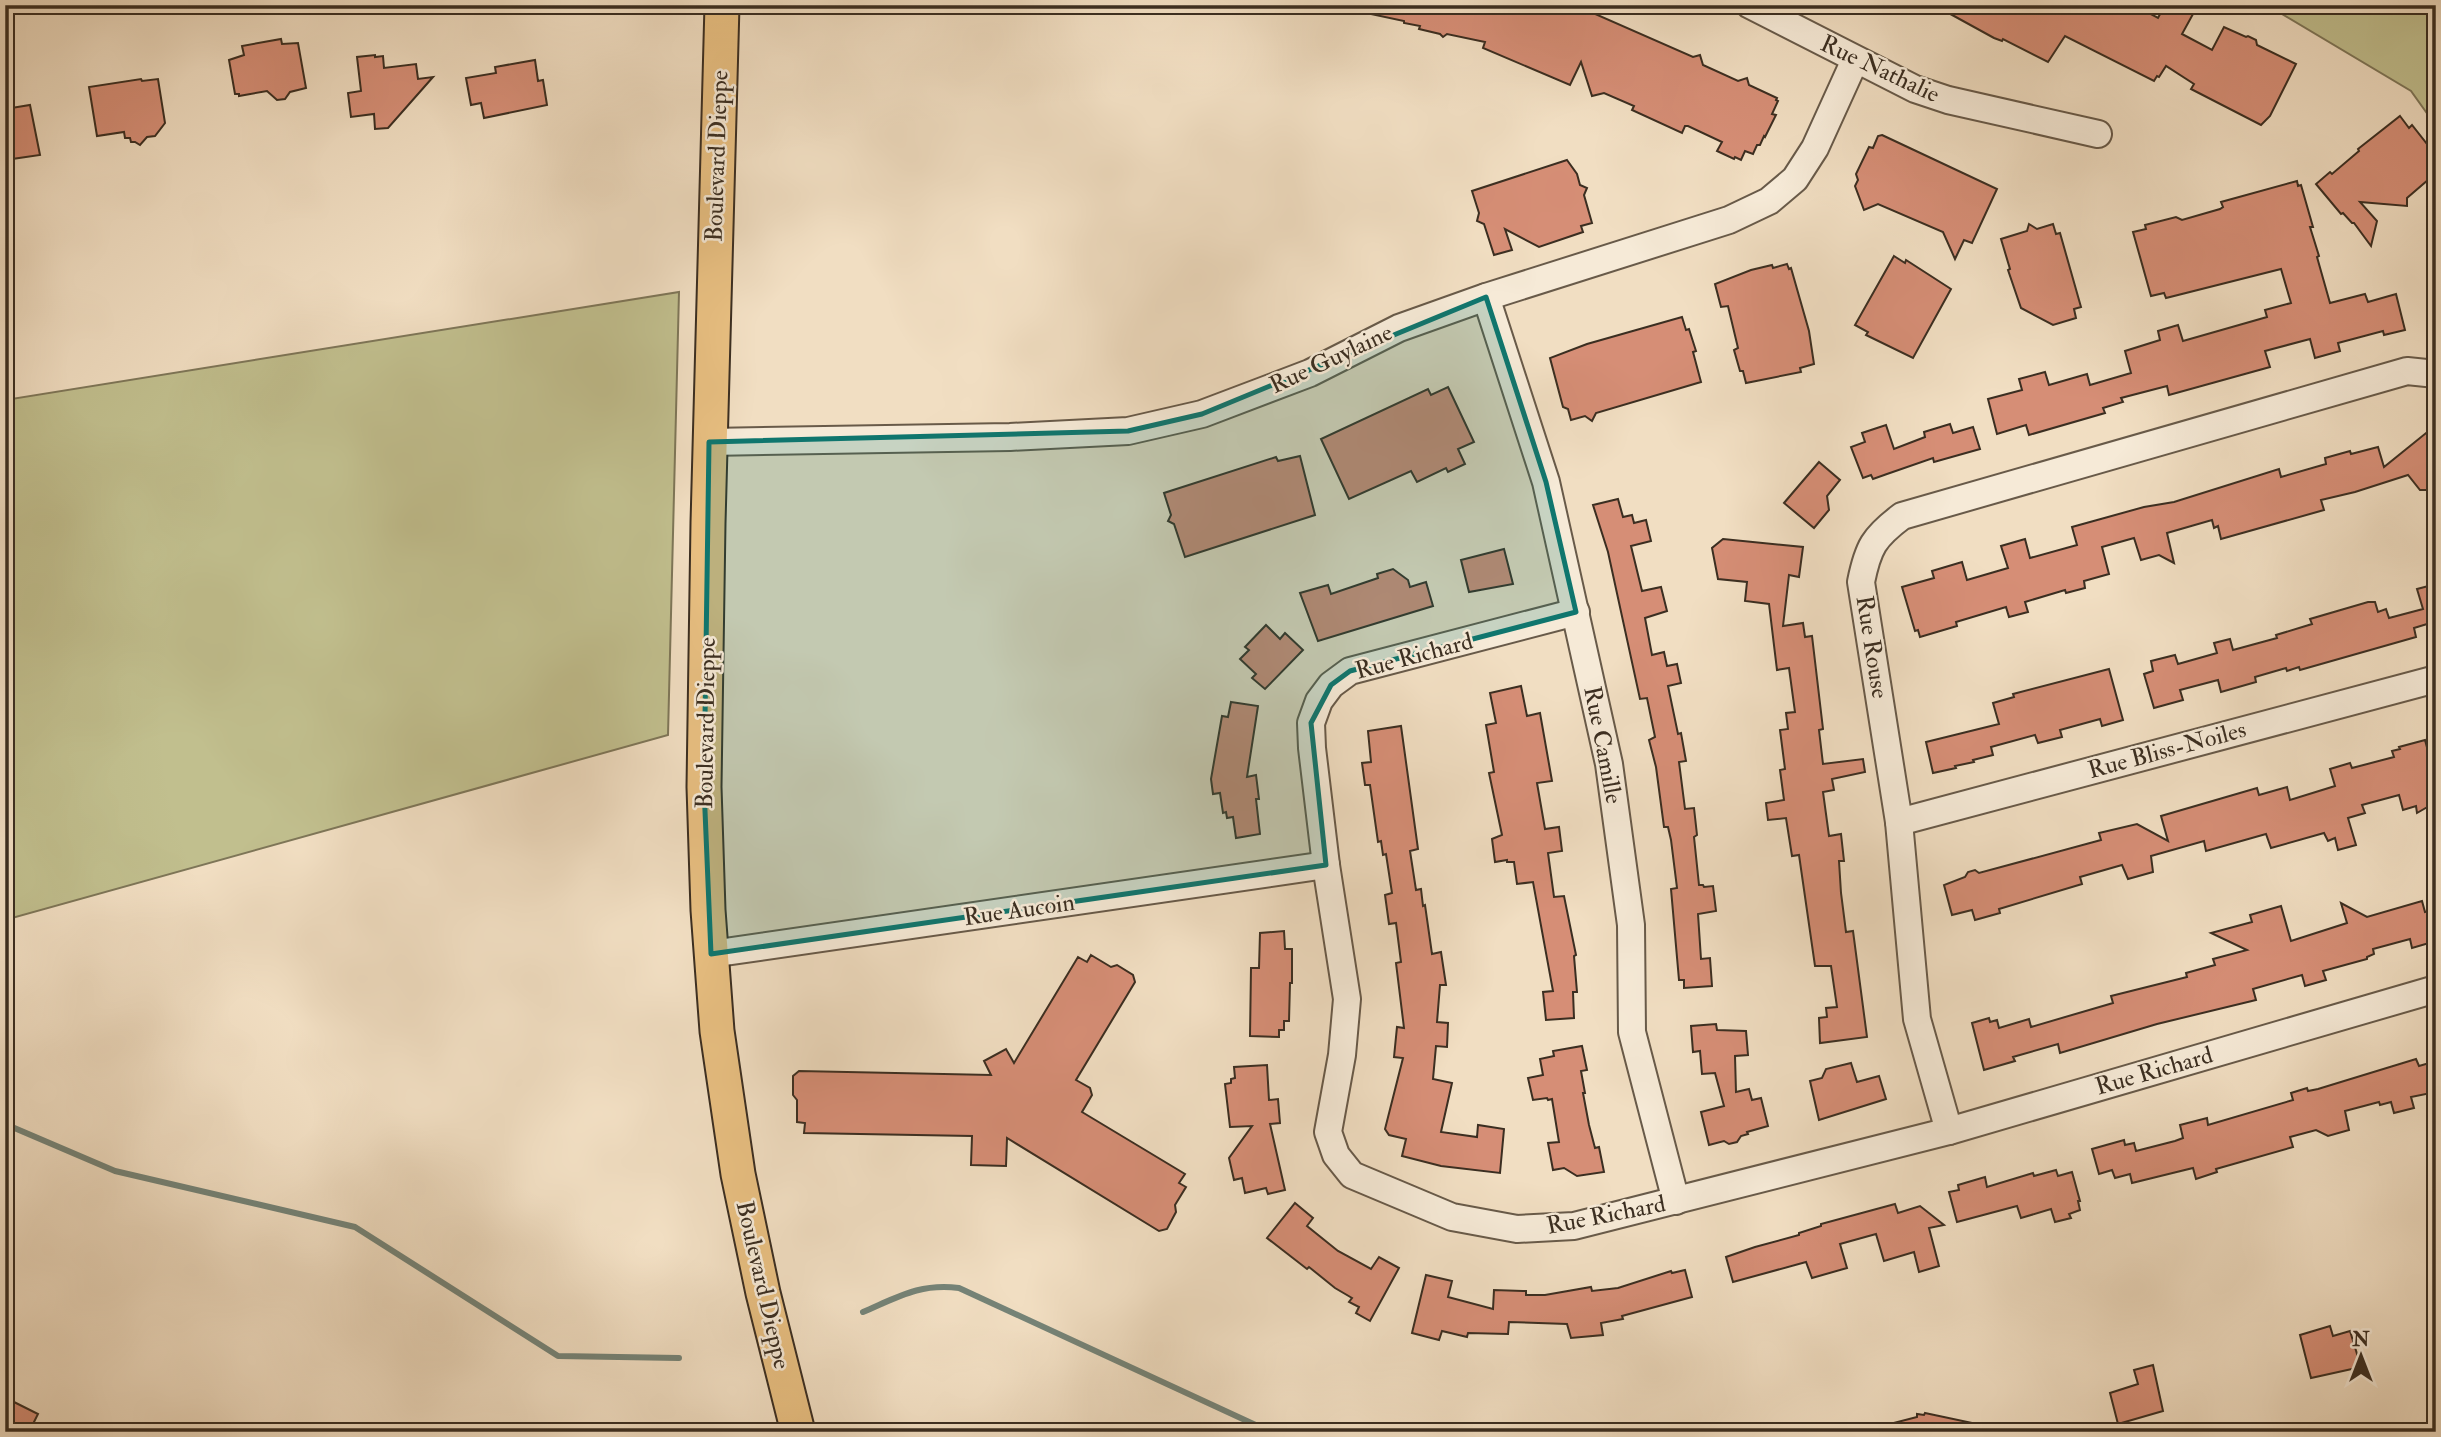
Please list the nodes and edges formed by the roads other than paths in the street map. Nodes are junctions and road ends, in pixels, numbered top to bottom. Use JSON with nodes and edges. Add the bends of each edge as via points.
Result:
{"nodes":[{"id":1,"x":722,"y":5,"type":"edge"},
{"id":2,"x":1750,"y":5,"type":"edge"},
{"id":3,"x":1855,"y":60,"type":"junction"},
{"id":4,"x":2098,"y":134,"type":"dead end"},
{"id":5,"x":1486,"y":297,"type":"junction"},
{"id":6,"x":2436,"y":374,"type":"edge"},
{"id":7,"x":709,"y":442,"type":"junction"},
{"id":8,"x":1576,"y":612,"type":"junction"},
{"id":9,"x":2436,"y":679,"type":"edge"},
{"id":10,"x":1899,"y":821,"type":"junction"},
{"id":11,"x":1326,"y":865,"type":"junction"},
{"id":12,"x":711,"y":954,"type":"junction"},
{"id":13,"x":2436,"y":989,"type":"edge"},
{"id":14,"x":1949,"y":1130,"type":"junction"},
{"id":15,"x":1676,"y":1201,"type":"junction"},
{"id":16,"x":798,"y":1432,"type":"edge"}],
"edges":[{"from":1,"to":7,"type":"main road","name":"Boulevard Dieppe"},
{"from":2,"to":3,"type":"street","name":"Rue Nathalie"},
{"from":3,"to":4,"type":"street","name":"Rue Nathalie","via":[[1931,95]]},
{"from":3,"to":5,"type":"street","name":"Rue Guylaine","via":[[1815,148],[1795,179],[1769,201],[1729,220]]},
{"from":5,"to":7,"type":"street","name":"Rue Guylaine","via":[[1399,328],[1310,373],[1202,414],[1128,431]]},
{"from":5,"to":8,"type":"street","name":"Rue Camille","via":[[1546,482]]},
{"from":6,"to":10,"type":"street","name":"Rue Rouse","via":[[2407,371],[1902,516],[1880,533],[1866,557],[1861,582]]},
{"from":7,"to":12,"type":"main road","name":"Boulevard Dieppe","via":[[704,787]]},
{"from":8,"to":11,"type":"street","name":"Rue Richard","via":[[1350,671],[1331,685],[1311,723]]},
{"from":8,"to":15,"type":"street","name":"Rue Camille","via":[[1609,764],[1629,912],[1632,1032]]},
{"from":9,"to":10,"type":"street","name":"Rue Bliss-Noiles"},
{"from":10,"to":14,"type":"street","name":"Rue Rouse","via":[[1917,1019]]},
{"from":11,"to":12,"type":"street","name":"Rue Aucoin"},
{"from":11,"to":15,"type":"street","name":"Rue Richard","via":[[1347,999],[1328,1132],[1336,1155],[1352,1175],[1452,1217],[1517,1229],[1574,1226]]},
{"from":12,"to":16,"type":"main road","name":"Boulevard Dieppe","via":[[738,1174]]},
{"from":13,"to":14,"type":"street","name":"Rue Richard"},
{"from":14,"to":15,"type":"street","name":"Rue Richard"}]}
